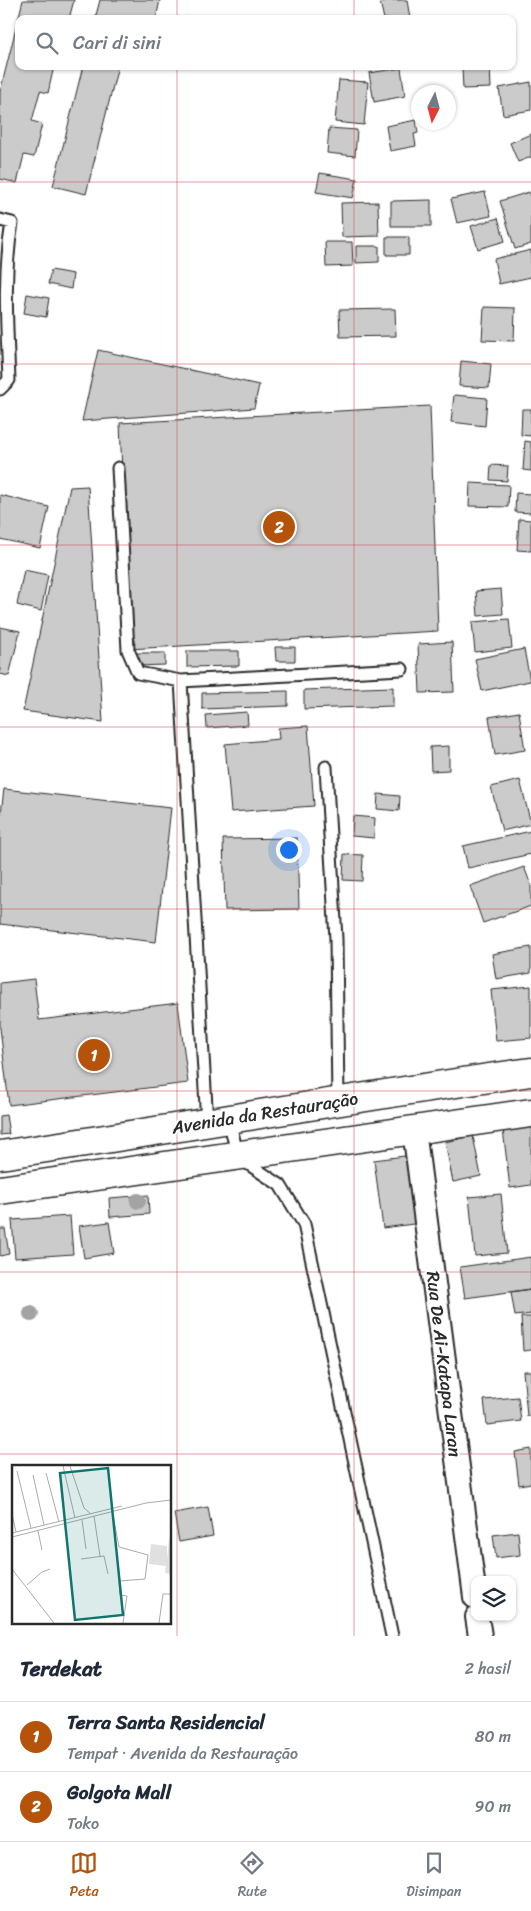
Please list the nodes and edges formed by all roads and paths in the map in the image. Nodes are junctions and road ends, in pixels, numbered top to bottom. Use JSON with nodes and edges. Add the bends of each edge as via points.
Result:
{"nodes":[{"id":1,"x":0,"y":220,"type":"edge"},
{"id":2,"x":0,"y":389,"type":"edge"},
{"id":3,"x":118,"y":468,"type":"dead end"},
{"id":4,"x":402,"y":669,"type":"dead end"},
{"id":5,"x":181,"y":681,"type":"junction"},
{"id":6,"x":326,"y":768,"type":"dead end"},
{"id":7,"x":531,"y":1072,"type":"edge"},
{"id":8,"x":338,"y":1102,"type":"junction"},
{"id":9,"x":531,"y":1113,"type":"edge"},
{"id":10,"x":218,"y":1122,"type":"junction"},
{"id":11,"x":414,"y":1130,"type":"junction"},
{"id":12,"x":0,"y":1155,"type":"edge"},
{"id":13,"x":238,"y":1157,"type":"junction"},
{"id":14,"x":0,"y":1190,"type":"edge"},
{"id":15,"x":472,"y":1576,"type":"edge"},
{"id":16,"x":478,"y":1621,"type":"edge"},
{"id":17,"x":392,"y":1636,"type":"edge"},
{"id":18,"x":480,"y":1636,"type":"edge"}],
"edges":[{"from":1,"to":2,"type":"lane","via":[[12,223],[7,251],[6,296],[9,380]]},
{"from":3,"to":5,"type":"lane","via":[[128,650],[138,674]]},
{"from":4,"to":5,"type":"lane"},
{"from":5,"to":10,"type":"lane"},
{"from":6,"to":8,"type":"lane","via":[[336,940]]},
{"from":7,"to":8,"type":"main road","name":"Avenida da Restauração"},
{"from":8,"to":10,"type":"main road","name":"Avenida da Restauração"},
{"from":9,"to":11,"type":"main road"},
{"from":10,"to":12,"type":"main road","name":"Avenida da Restauração"},
{"from":10,"to":13,"type":"lane"},
{"from":11,"to":13,"type":"main road"},
{"from":11,"to":15,"type":"street","name":"Rua De Ai-Katapa Laran"},
{"from":13,"to":14,"type":"main road"},
{"from":13,"to":17,"type":"lane","via":[[280,1185],[304,1224]]},
{"from":16,"to":18,"type":"street"}]}
